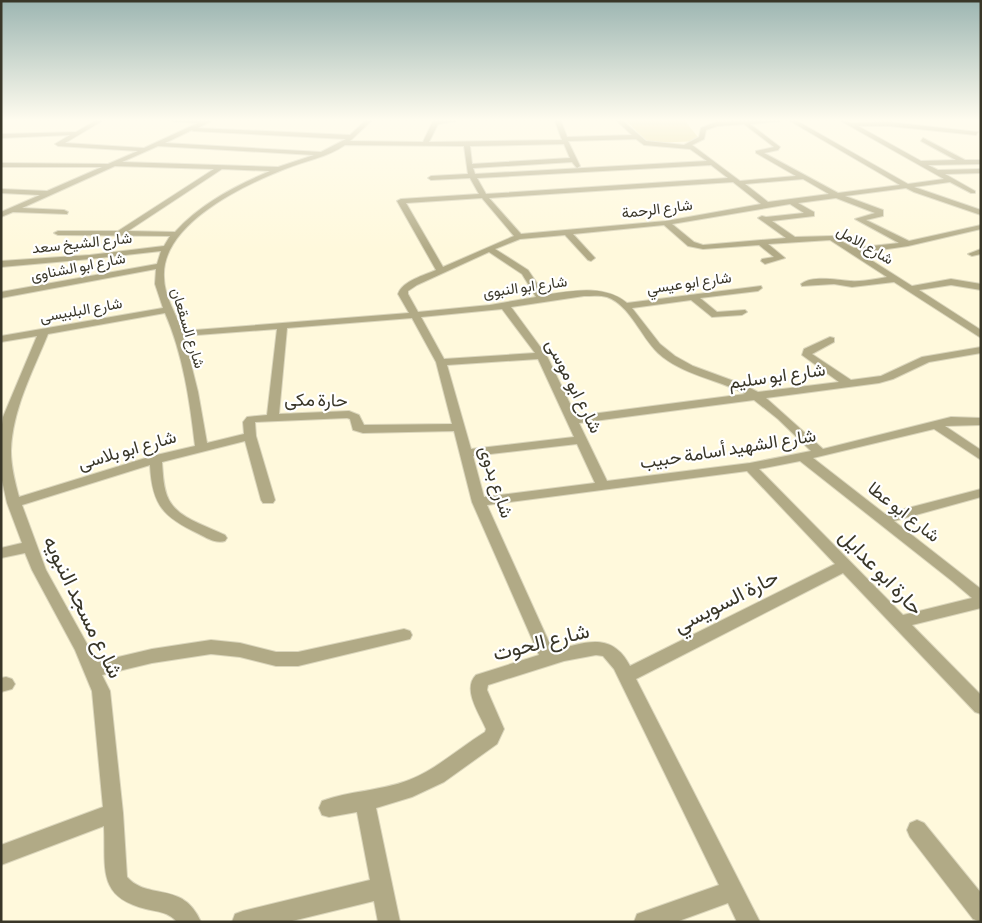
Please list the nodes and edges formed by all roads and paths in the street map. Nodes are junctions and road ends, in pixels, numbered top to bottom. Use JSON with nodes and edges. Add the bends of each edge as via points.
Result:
{"nodes":[{"id":1,"x":294,"y":164,"type":"edge"},
{"id":2,"x":503,"y":164,"type":"edge"},
{"id":3,"x":576,"y":164,"type":"edge"},
{"id":4,"x":696,"y":164,"type":"edge"},
{"id":5,"x":713,"y":164,"type":"edge"},
{"id":6,"x":781,"y":164,"type":"edge"},
{"id":7,"x":868,"y":164,"type":"edge"},
{"id":8,"x":919,"y":164,"type":"edge"},
{"id":9,"x":1,"y":165,"type":"edge"},
{"id":10,"x":111,"y":165,"type":"junction"},
{"id":11,"x":470,"y":166,"type":"joint"},
{"id":12,"x":221,"y":167,"type":"junction"},
{"id":13,"x":280,"y":169,"type":"junction"},
{"id":14,"x":981,"y":171,"type":"edge"},
{"id":15,"x":582,"y":172,"type":"junction"},
{"id":16,"x":934,"y":172,"type":"junction"},
{"id":17,"x":472,"y":176,"type":"junction"},
{"id":18,"x":805,"y":177,"type":"junction"},
{"id":19,"x":431,"y":178,"type":"dead end"},
{"id":20,"x":950,"y":180,"type":"junction"},
{"id":21,"x":736,"y":182,"type":"junction"},
{"id":22,"x":908,"y":187,"type":"junction"},
{"id":23,"x":1,"y":191,"type":"edge"},
{"id":24,"x":973,"y":192,"type":"dead end"},
{"id":25,"x":48,"y":193,"type":"junction"},
{"id":26,"x":484,"y":195,"type":"junction"},
{"id":27,"x":838,"y":196,"type":"junction"},
{"id":28,"x":792,"y":202,"type":"junction"},
{"id":29,"x":766,"y":205,"type":"junction"},
{"id":30,"x":748,"y":209,"type":"junction"},
{"id":31,"x":12,"y":210,"type":"junction"},
{"id":32,"x":64,"y":212,"type":"dead end"},
{"id":33,"x":981,"y":212,"type":"edge"},
{"id":34,"x":1,"y":215,"type":"edge"},
{"id":35,"x":764,"y":220,"type":"junction"},
{"id":36,"x":666,"y":223,"type":"junction"},
{"id":37,"x":981,"y":227,"type":"edge"},
{"id":38,"x":567,"y":232,"type":"junction"},
{"id":39,"x":58,"y":233,"type":"dead end"},
{"id":40,"x":119,"y":234,"type":"junction"},
{"id":41,"x":177,"y":234,"type":"junction"},
{"id":42,"x":519,"y":237,"type":"junction"},
{"id":43,"x":793,"y":239,"type":"junction"},
{"id":44,"x":761,"y":242,"type":"junction"},
{"id":45,"x":908,"y":244,"type":"junction"},
{"id":46,"x":166,"y":248,"type":"junction"},
{"id":47,"x":490,"y":248,"type":"junction"},
{"id":48,"x":854,"y":251,"type":"junction"},
{"id":49,"x":981,"y":251,"type":"edge"},
{"id":50,"x":972,"y":254,"type":"dead end"},
{"id":51,"x":591,"y":258,"type":"dead end"},
{"id":52,"x":765,"y":261,"type":"dead end"},
{"id":53,"x":1,"y":264,"type":"edge"},
{"id":54,"x":160,"y":266,"type":"junction"},
{"id":55,"x":441,"y":271,"type":"junction"},
{"id":56,"x":896,"y":280,"type":"junction"},
{"id":57,"x":806,"y":284,"type":"dead end"},
{"id":58,"x":981,"y":287,"type":"edge"},
{"id":59,"x":758,"y":288,"type":"dead end"},
{"id":60,"x":911,"y":289,"type":"junction"},
{"id":61,"x":1,"y":295,"type":"edge"},
{"id":62,"x":693,"y":296,"type":"junction"},
{"id":63,"x":543,"y":300,"type":"junction"},
{"id":64,"x":505,"y":306,"type":"junction"},
{"id":65,"x":624,"y":306,"type":"junction"},
{"id":66,"x":167,"y":310,"type":"junction"},
{"id":67,"x":742,"y":312,"type":"dead end"},
{"id":68,"x":414,"y":314,"type":"junction"},
{"id":69,"x":282,"y":325,"type":"junction"},
{"id":70,"x":981,"y":325,"type":"edge"},
{"id":71,"x":968,"y":327,"type":"junction"},
{"id":72,"x":44,"y":331,"type":"junction"},
{"id":73,"x":178,"y":334,"type":"junction"},
{"id":74,"x":981,"y":335,"type":"edge"},
{"id":75,"x":1,"y":339,"type":"edge"},
{"id":76,"x":830,"y":340,"type":"dead end"},
{"id":77,"x":981,"y":350,"type":"edge"},
{"id":78,"x":542,"y":356,"type":"junction"},
{"id":79,"x":441,"y":362,"type":"junction"},
{"id":80,"x":849,"y":384,"type":"junction"},
{"id":81,"x":757,"y":397,"type":"junction"},
{"id":82,"x":272,"y":417,"type":"junction"},
{"id":83,"x":573,"y":420,"type":"junction"},
{"id":84,"x":981,"y":422,"type":"edge"},
{"id":85,"x":936,"y":425,"type":"junction"},
{"id":86,"x":459,"y":427,"type":"junction"},
{"id":87,"x":250,"y":436,"type":"junction"},
{"id":88,"x":582,"y":440,"type":"junction"},
{"id":89,"x":201,"y":448,"type":"junction"},
{"id":90,"x":466,"y":453,"type":"junction"},
{"id":91,"x":820,"y":453,"type":"junction"},
{"id":92,"x":803,"y":456,"type":"junction"},
{"id":93,"x":981,"y":456,"type":"edge"},
{"id":94,"x":156,"y":460,"type":"junction"},
{"id":95,"x":750,"y":467,"type":"junction"},
{"id":96,"x":4,"y":470,"type":"edge"},
{"id":97,"x":603,"y":487,"type":"junction"},
{"id":98,"x":981,"y":493,"type":"edge"},
{"id":99,"x":268,"y":500,"type":"dead end"},
{"id":100,"x":478,"y":502,"type":"junction"},
{"id":101,"x":14,"y":503,"type":"junction"},
{"id":102,"x":883,"y":519,"type":"junction"},
{"id":103,"x":220,"y":538,"type":"dead end"},
{"id":104,"x":29,"y":547,"type":"junction"},
{"id":105,"x":1,"y":553,"type":"edge"},
{"id":106,"x":845,"y":565,"type":"junction"},
{"id":107,"x":981,"y":598,"type":"edge"},
{"id":108,"x":981,"y":602,"type":"edge"},
{"id":109,"x":900,"y":622,"type":"junction"},
{"id":110,"x":404,"y":635,"type":"dead end"},
{"id":111,"x":549,"y":660,"type":"junction"},
{"id":112,"x":93,"y":670,"type":"junction"},
{"id":113,"x":626,"y":676,"type":"junction"},
{"id":114,"x":981,"y":707,"type":"edge"},
{"id":115,"x":365,"y":802,"type":"junction"},
{"id":116,"x":329,"y":808,"type":"dead end"},
{"id":117,"x":113,"y":813,"type":"junction"},
{"id":118,"x":917,"y":830,"type":"dead end"},
{"id":119,"x":1,"y":855,"type":"edge"},
{"id":120,"x":382,"y":888,"type":"junction"},
{"id":121,"x":733,"y":891,"type":"junction"},
{"id":122,"x":981,"y":911,"type":"edge"},
{"id":123,"x":190,"y":922,"type":"edge"},
{"id":124,"x":244,"y":922,"type":"edge"},
{"id":125,"x":389,"y":922,"type":"edge"},
{"id":126,"x":645,"y":922,"type":"edge"},
{"id":127,"x":750,"y":922,"type":"edge"}],
"edges":[{"from":1,"to":13,"type":"street","name":"شارع السقعان"},
{"from":2,"to":11,"type":"street"},
{"from":3,"to":15,"type":"street"},
{"from":4,"to":15,"type":"street"},
{"from":5,"to":21,"type":"street"},
{"from":6,"to":18,"type":"street"},
{"from":7,"to":22,"type":"street"},
{"from":8,"to":16,"type":"street"},
{"from":9,"to":10,"type":"street"},
{"from":10,"to":12,"type":"street"},
{"from":10,"to":25,"type":"street"},
{"from":11,"to":17,"type":"street"},
{"from":12,"to":13,"type":"street"},
{"from":12,"to":40,"type":"street"},
{"from":13,"to":41,"type":"street","name":"شارع السقعان","via":[[210,205]]},
{"from":14,"to":16,"type":"street"},
{"from":15,"to":17,"type":"street"},
{"from":16,"to":20,"type":"street"},
{"from":17,"to":19,"type":"street"},
{"from":17,"to":26,"type":"street"},
{"from":18,"to":21,"type":"street"},
{"from":18,"to":27,"type":"street"},
{"from":20,"to":22,"type":"street","name":"شارع الرحمة"},
{"from":20,"to":24,"type":"street"},
{"from":21,"to":26,"type":"street","via":[[591,185]]},
{"from":21,"to":29,"type":"street"},
{"from":22,"to":27,"type":"street","name":"شارع الرحمة"},
{"from":22,"to":33,"type":"street","via":[[938,200]]},
{"from":23,"to":25,"type":"street"},
{"from":25,"to":31,"type":"street"},
{"from":26,"to":42,"type":"street"},
{"from":26,"to":55,"type":"street","via":[[401,201]]},
{"from":27,"to":28,"type":"street","name":"شارع الرحمة"},
{"from":27,"to":45,"type":"street","via":[[880,212],[859,219]]},
{"from":28,"to":29,"type":"street","name":"شارع الرحمة"},
{"from":28,"to":35,"type":"street","via":[[811,214]]},
{"from":29,"to":30,"type":"street","name":"شارع الرحمة"},
{"from":30,"to":35,"type":"street"},
{"from":30,"to":36,"type":"street","name":"شارع الرحمة"},
{"from":31,"to":32,"type":"street"},
{"from":31,"to":34,"type":"street"},
{"from":35,"to":43,"type":"street"},
{"from":36,"to":38,"type":"street","name":"شارع الرحمة"},
{"from":36,"to":44,"type":"street","name":"شارع الامل","via":[[698,247]]},
{"from":37,"to":45,"type":"street"},
{"from":38,"to":42,"type":"street","name":"شارع الرحمة"},
{"from":38,"to":51,"type":"street"},
{"from":39,"to":40,"type":"street"},
{"from":40,"to":41,"type":"street"},
{"from":41,"to":46,"type":"street","name":"شارع السقعان"},
{"from":42,"to":47,"type":"street","name":"شارع الرحمة"},
{"from":43,"to":44,"type":"street","name":"شارع الامل"},
{"from":43,"to":48,"type":"street","name":"شارع الامل","via":[[829,238]]},
{"from":44,"to":52,"type":"street","via":[[781,258]]},
{"from":45,"to":48,"type":"street"},
{"from":46,"to":53,"type":"street","name":"شارع الشيخ سعد"},
{"from":46,"to":54,"type":"street","name":"شارع السقعان"},
{"from":47,"to":55,"type":"street","name":"شارع الرحمة"},
{"from":47,"to":63,"type":"street","via":[[525,272]]},
{"from":48,"to":56,"type":"street","name":"شارع الامل"},
{"from":49,"to":50,"type":"street"},
{"from":54,"to":61,"type":"street","name":"شارع ابو الشناوى"},
{"from":54,"to":66,"type":"street","name":"شارع السقعان","via":[[161,289]]},
{"from":55,"to":68,"type":"street","name":"شارع الرحمة","via":[[404,290]]},
{"from":56,"to":57,"type":"street"},
{"from":56,"to":60,"type":"street","name":"شارع الامل"},
{"from":58,"to":60,"type":"street","via":[[950,282]]},
{"from":59,"to":62,"type":"street","name":"شارع ابو عيسي"},
{"from":60,"to":71,"type":"street","name":"شارع الامل"},
{"from":62,"to":65,"type":"street","name":"شارع ابو عيسي"},
{"from":62,"to":67,"type":"street","via":[[715,315]]},
{"from":63,"to":64,"type":"street","name":"شارع ابو النبوى"},
{"from":63,"to":65,"type":"street","name":"شارع ابو النبوى","via":[[603,294],[616,298]]},
{"from":64,"to":68,"type":"street","name":"شارع ابو النبوى"},
{"from":64,"to":78,"type":"street","name":"شارع ابو موسى"},
{"from":65,"to":81,"type":"street","name":"شارع ابو النبوى","via":[[664,353]]},
{"from":66,"to":72,"type":"street","name":"شارع البلبيسى"},
{"from":66,"to":73,"type":"street","name":"شارع السقعان"},
{"from":68,"to":69,"type":"street","name":"شارع ابو النبوى"},
{"from":68,"to":79,"type":"street","name":"شارع بدوى"},
{"from":69,"to":73,"type":"street","name":"شارع ابو النبوى"},
{"from":69,"to":82,"type":"street"},
{"from":70,"to":71,"type":"street"},
{"from":71,"to":74,"type":"street","name":"شارع الامل"},
{"from":72,"to":75,"type":"street","name":"شارع البلبيسى"},
{"from":72,"to":96,"type":"street","name":"شارع مسجد النبويه","via":[[9,417]]},
{"from":73,"to":89,"type":"street","name":"شارع السقعان","via":[[197,413]]},
{"from":76,"to":80,"type":"street","via":[[807,354]]},
{"from":77,"to":80,"type":"street","name":"شارع ابو سليم","via":[[930,358],[908,366],[890,378]]},
{"from":78,"to":79,"type":"street"},
{"from":78,"to":83,"type":"street","name":"شارع ابو موسى"},
{"from":79,"to":86,"type":"street","name":"شارع بدوى"},
{"from":80,"to":81,"type":"street","name":"شارع ابو سليم"},
{"from":81,"to":83,"type":"street","name":"شارع ابو سليم"},
{"from":81,"to":91,"type":"street","name":"شارع ابو النبوى"},
{"from":82,"to":86,"type":"street","name":"حارة مكى","via":[[350,414],[355,416],[357,427],[363,429]]},
{"from":82,"to":87,"type":"street","name":"حارة مكى","via":[[254,418],[249,422]]},
{"from":83,"to":88,"type":"street","name":"شارع ابو موسى"},
{"from":84,"to":85,"type":"street","name":"شارع الشهيد أسامة حبيب","via":[[962,420]]},
{"from":85,"to":91,"type":"street","name":"شارع الشهيد أسامة حبيب"},
{"from":85,"to":93,"type":"street"},
{"from":86,"to":90,"type":"street","name":"شارع بدوى"},
{"from":87,"to":89,"type":"street","name":"شارع ابو بلاسى"},
{"from":87,"to":99,"type":"street"},
{"from":88,"to":90,"type":"street"},
{"from":88,"to":97,"type":"street","name":"شارع ابو موسى"},
{"from":89,"to":94,"type":"street","name":"شارع ابو بلاسى"},
{"from":90,"to":100,"type":"street","name":"شارع بدوى"},
{"from":91,"to":92,"type":"street","name":"شارع الشهيد أسامة حبيب"},
{"from":92,"to":95,"type":"street","name":"شارع الشهيد أسامة حبيب"},
{"from":92,"to":102,"type":"street","name":"شارع ابو عطا"},
{"from":94,"to":101,"type":"street","name":"شارع ابو بلاسى"},
{"from":94,"to":103,"type":"street","via":[[164,506]]},
{"from":95,"to":97,"type":"street","name":"شارع الشهيد أسامة حبيب"},
{"from":95,"to":106,"type":"street","name":"حارة ابو عدايل"},
{"from":96,"to":101,"type":"street","name":"شارع مسجد النبويه"},
{"from":97,"to":100,"type":"street","name":"شارع الشهيد أسامة حبيب"},
{"from":98,"to":102,"type":"street"},
{"from":100,"to":111,"type":"street","name":"شارع بدوى"},
{"from":101,"to":104,"type":"street","name":"شارع مسجد النبويه"},
{"from":102,"to":107,"type":"street","name":"شارع ابو عطا"},
{"from":104,"to":105,"type":"street"},
{"from":104,"to":112,"type":"street","name":"شارع مسجد النبويه","via":[[38,570]]},
{"from":106,"to":109,"type":"street","name":"حارة ابو عدايل"},
{"from":106,"to":113,"type":"street","name":"حارة السويسي"},
{"from":108,"to":109,"type":"street"},
{"from":109,"to":114,"type":"street","name":"حارة ابو عدايل"},
{"from":110,"to":112,"type":"street","via":[[298,659],[276,659],[212,647],[152,656]]},
{"from":111,"to":113,"type":"street","name":"شارع الحوت","via":[[603,649],[611,653]]},
{"from":111,"to":115,"type":"street","name":"شارع الحوت","via":[[480,682],[478,690],[495,729],[491,738],[437,776]]},
{"from":112,"to":117,"type":"street","name":"شارع مسجد النبويه","via":[[101,691]]},
{"from":113,"to":121,"type":"street","name":"شارع الحوت"},
{"from":115,"to":116,"type":"street","name":"شارع الحوت"},
{"from":115,"to":120,"type":"street"},
{"from":117,"to":119,"type":"street"},
{"from":117,"to":123,"type":"street","name":"شارع مسجد النبويه","via":[[116,881],[121,889],[130,895],[184,910]]},
{"from":118,"to":122,"type":"street"},
{"from":120,"to":124,"type":"street"},
{"from":120,"to":125,"type":"street"},
{"from":121,"to":126,"type":"street"},
{"from":121,"to":127,"type":"street","name":"شارع الحوت"}]}
